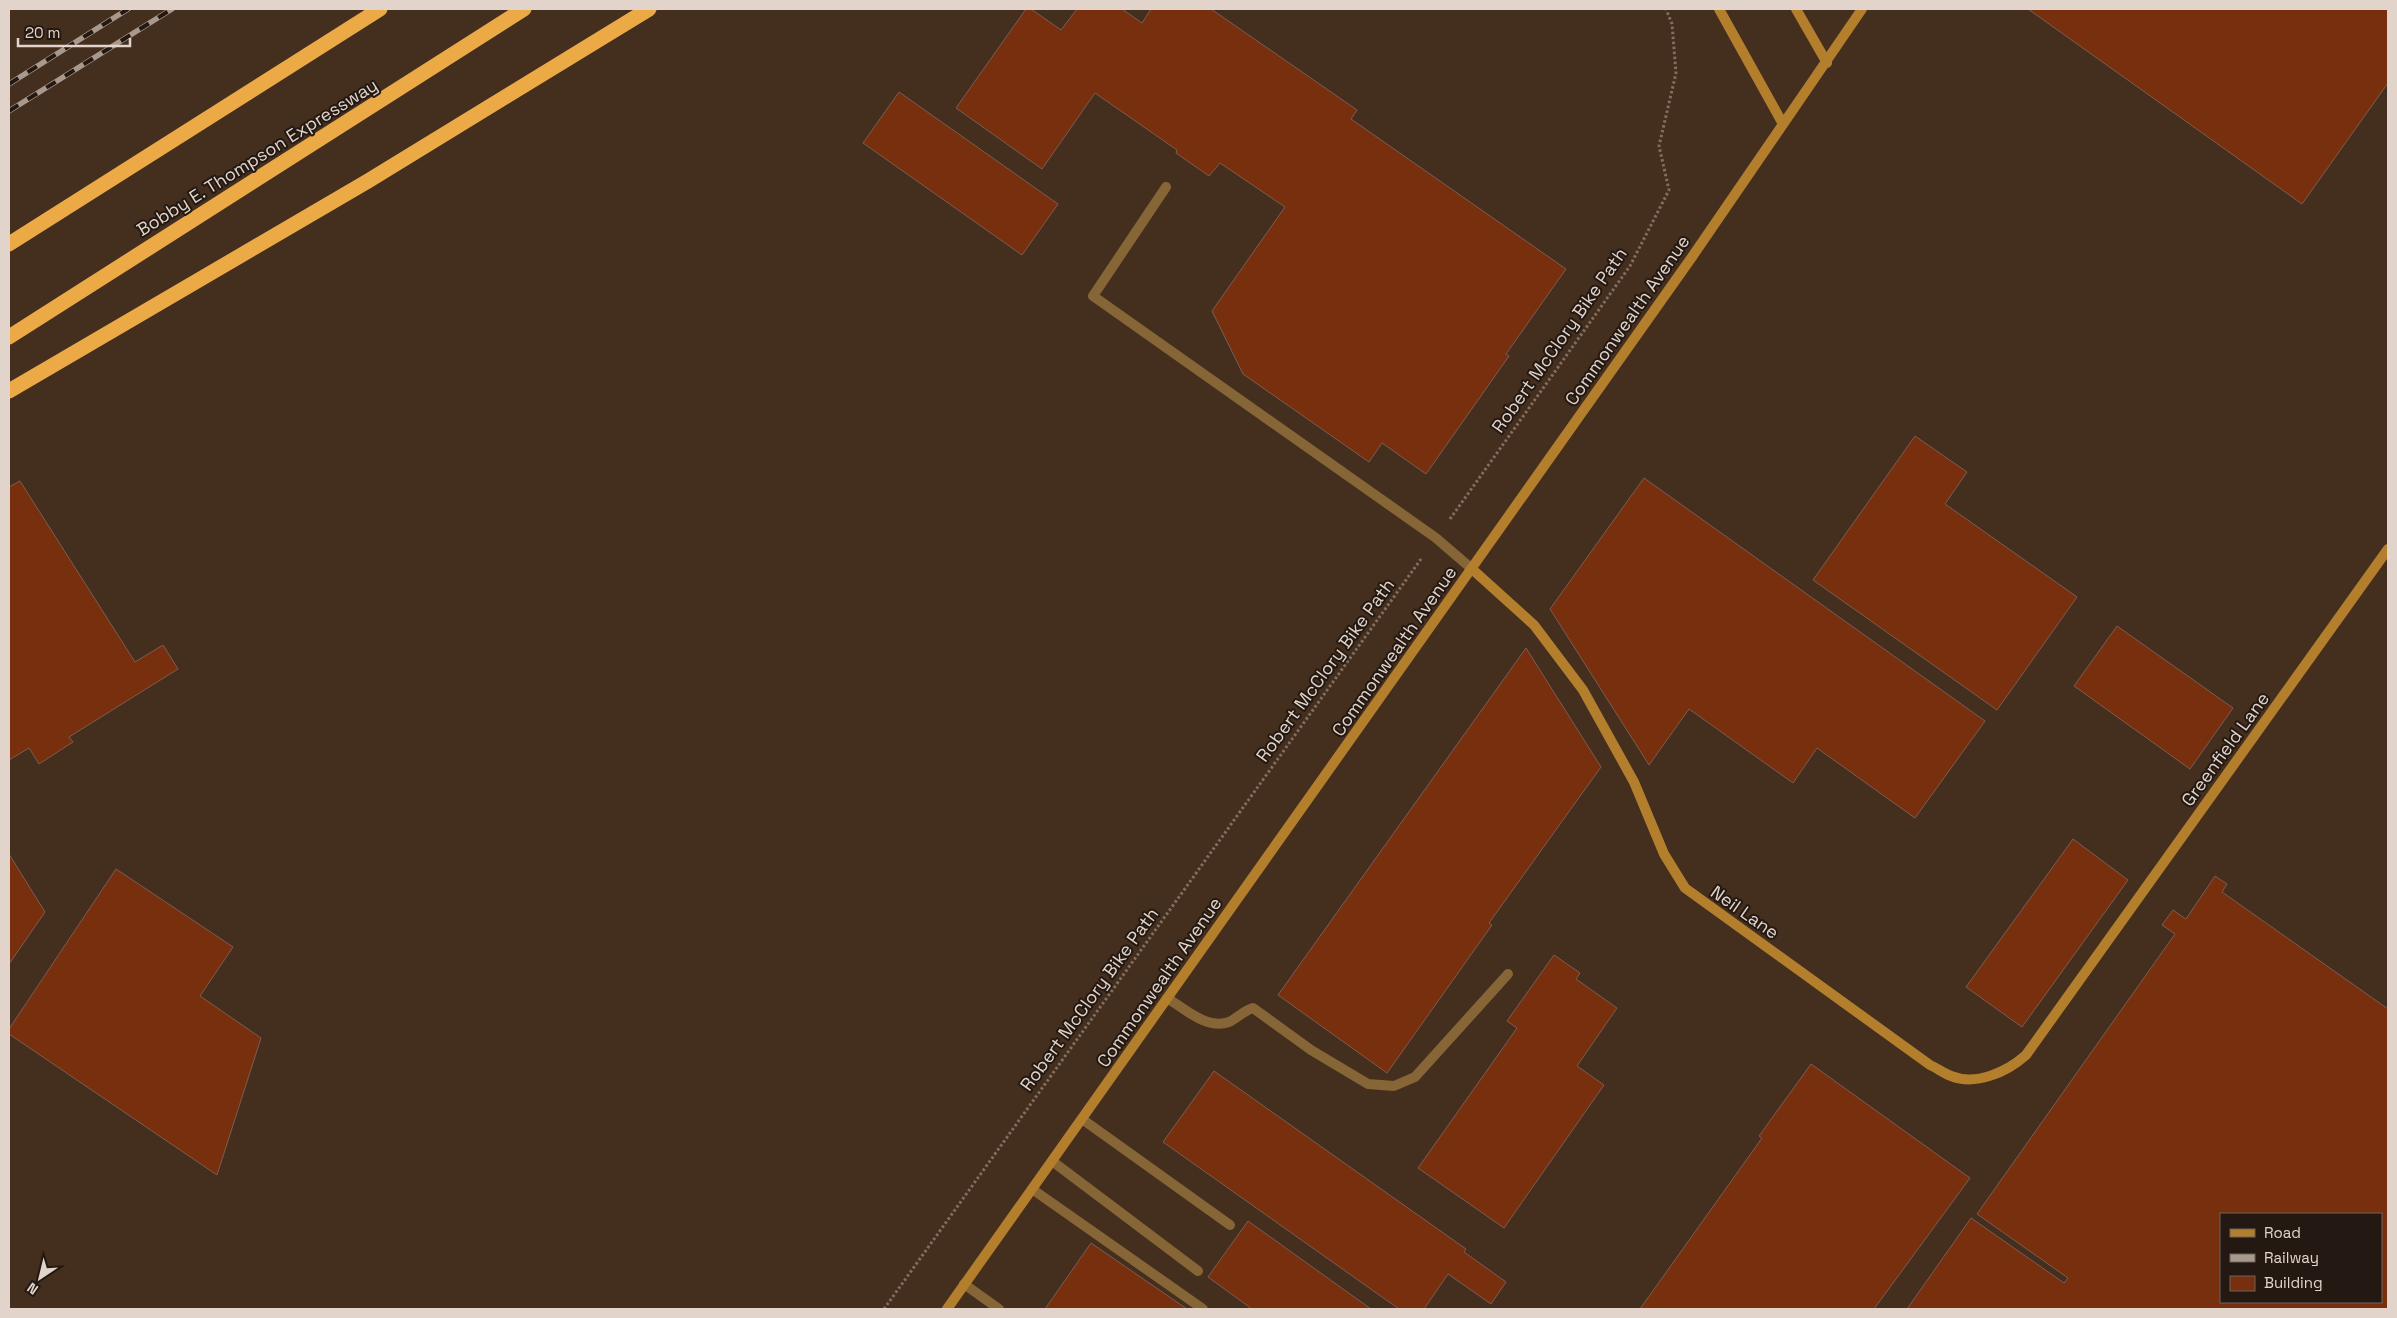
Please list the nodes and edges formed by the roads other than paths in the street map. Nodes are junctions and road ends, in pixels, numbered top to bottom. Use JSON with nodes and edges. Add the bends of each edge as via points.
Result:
{"nodes":[{"id":1,"x":380,"y":9,"type":"edge"},
{"id":2,"x":524,"y":9,"type":"edge"},
{"id":3,"x":649,"y":9,"type":"edge"},
{"id":4,"x":1719,"y":9,"type":"edge"},
{"id":5,"x":1796,"y":9,"type":"edge"},
{"id":6,"x":1862,"y":9,"type":"edge"},
{"id":7,"x":1827,"y":63,"type":"junction"},
{"id":8,"x":1783,"y":124,"type":"junction"},
{"id":9,"x":1166,"y":187,"type":"dead end"},
{"id":10,"x":9,"y":244,"type":"edge"},
{"id":11,"x":9,"y":337,"type":"edge"},
{"id":12,"x":9,"y":391,"type":"edge"},
{"id":13,"x":2388,"y":549,"type":"edge"},
{"id":14,"x":1472,"y":569,"type":"junction"},
{"id":15,"x":2087,"y":968,"type":"joint"},
{"id":16,"x":1508,"y":974,"type":"dead end"},
{"id":17,"x":1168,"y":998,"type":"junction"},
{"id":18,"x":1082,"y":1119,"type":"junction"},
{"id":19,"x":1052,"y":1161,"type":"junction"},
{"id":20,"x":1032,"y":1189,"type":"junction"},
{"id":21,"x":1230,"y":1225,"type":"dead end"},
{"id":22,"x":1198,"y":1271,"type":"dead end"},
{"id":23,"x":964,"y":1284,"type":"junction"},
{"id":24,"x":946,"y":1309,"type":"edge"},
{"id":25,"x":999,"y":1309,"type":"edge"},
{"id":26,"x":1202,"y":1309,"type":"edge"}],
"edges":[{"from":1,"to":10,"type":"highway"},
{"from":2,"to":11,"type":"highway","name":"Bobby E. Thompson Expressway"},
{"from":3,"to":12,"type":"highway","via":[[368,181]]},
{"from":4,"to":8,"type":"street"},
{"from":5,"to":7,"type":"street"},
{"from":6,"to":7,"type":"street","name":"Commonwealth Avenue"},
{"from":7,"to":8,"type":"street","name":"Commonwealth Avenue"},
{"from":8,"to":14,"type":"street","name":"Commonwealth Avenue"},
{"from":9,"to":14,"type":"lane","via":[[1093,296],[1436,538]]},
{"from":13,"to":15,"type":"street","name":"Greenfield Lane"},
{"from":14,"to":15,"type":"street","name":"Neil Lane","via":[[1534,625],[1583,690],[1634,782],[1664,854],[1684,888],[1930,1065],[1952,1076],[1975,1078],[2014,1066],[2026,1055]]},
{"from":14,"to":17,"type":"street","name":"Commonwealth Avenue"},
{"from":16,"to":17,"type":"lane","via":[[1415,1077],[1394,1086],[1368,1084],[1311,1050],[1253,1008],[1229,1022],[1210,1024]]},
{"from":17,"to":18,"type":"street","name":"Commonwealth Avenue"},
{"from":18,"to":19,"type":"street","name":"Commonwealth Avenue"},
{"from":18,"to":21,"type":"lane"},
{"from":19,"to":20,"type":"street","name":"Commonwealth Avenue"},
{"from":19,"to":22,"type":"lane"},
{"from":20,"to":23,"type":"street","name":"Commonwealth Avenue"},
{"from":20,"to":26,"type":"lane"},
{"from":23,"to":24,"type":"street","name":"Commonwealth Avenue"},
{"from":23,"to":25,"type":"lane"}]}
